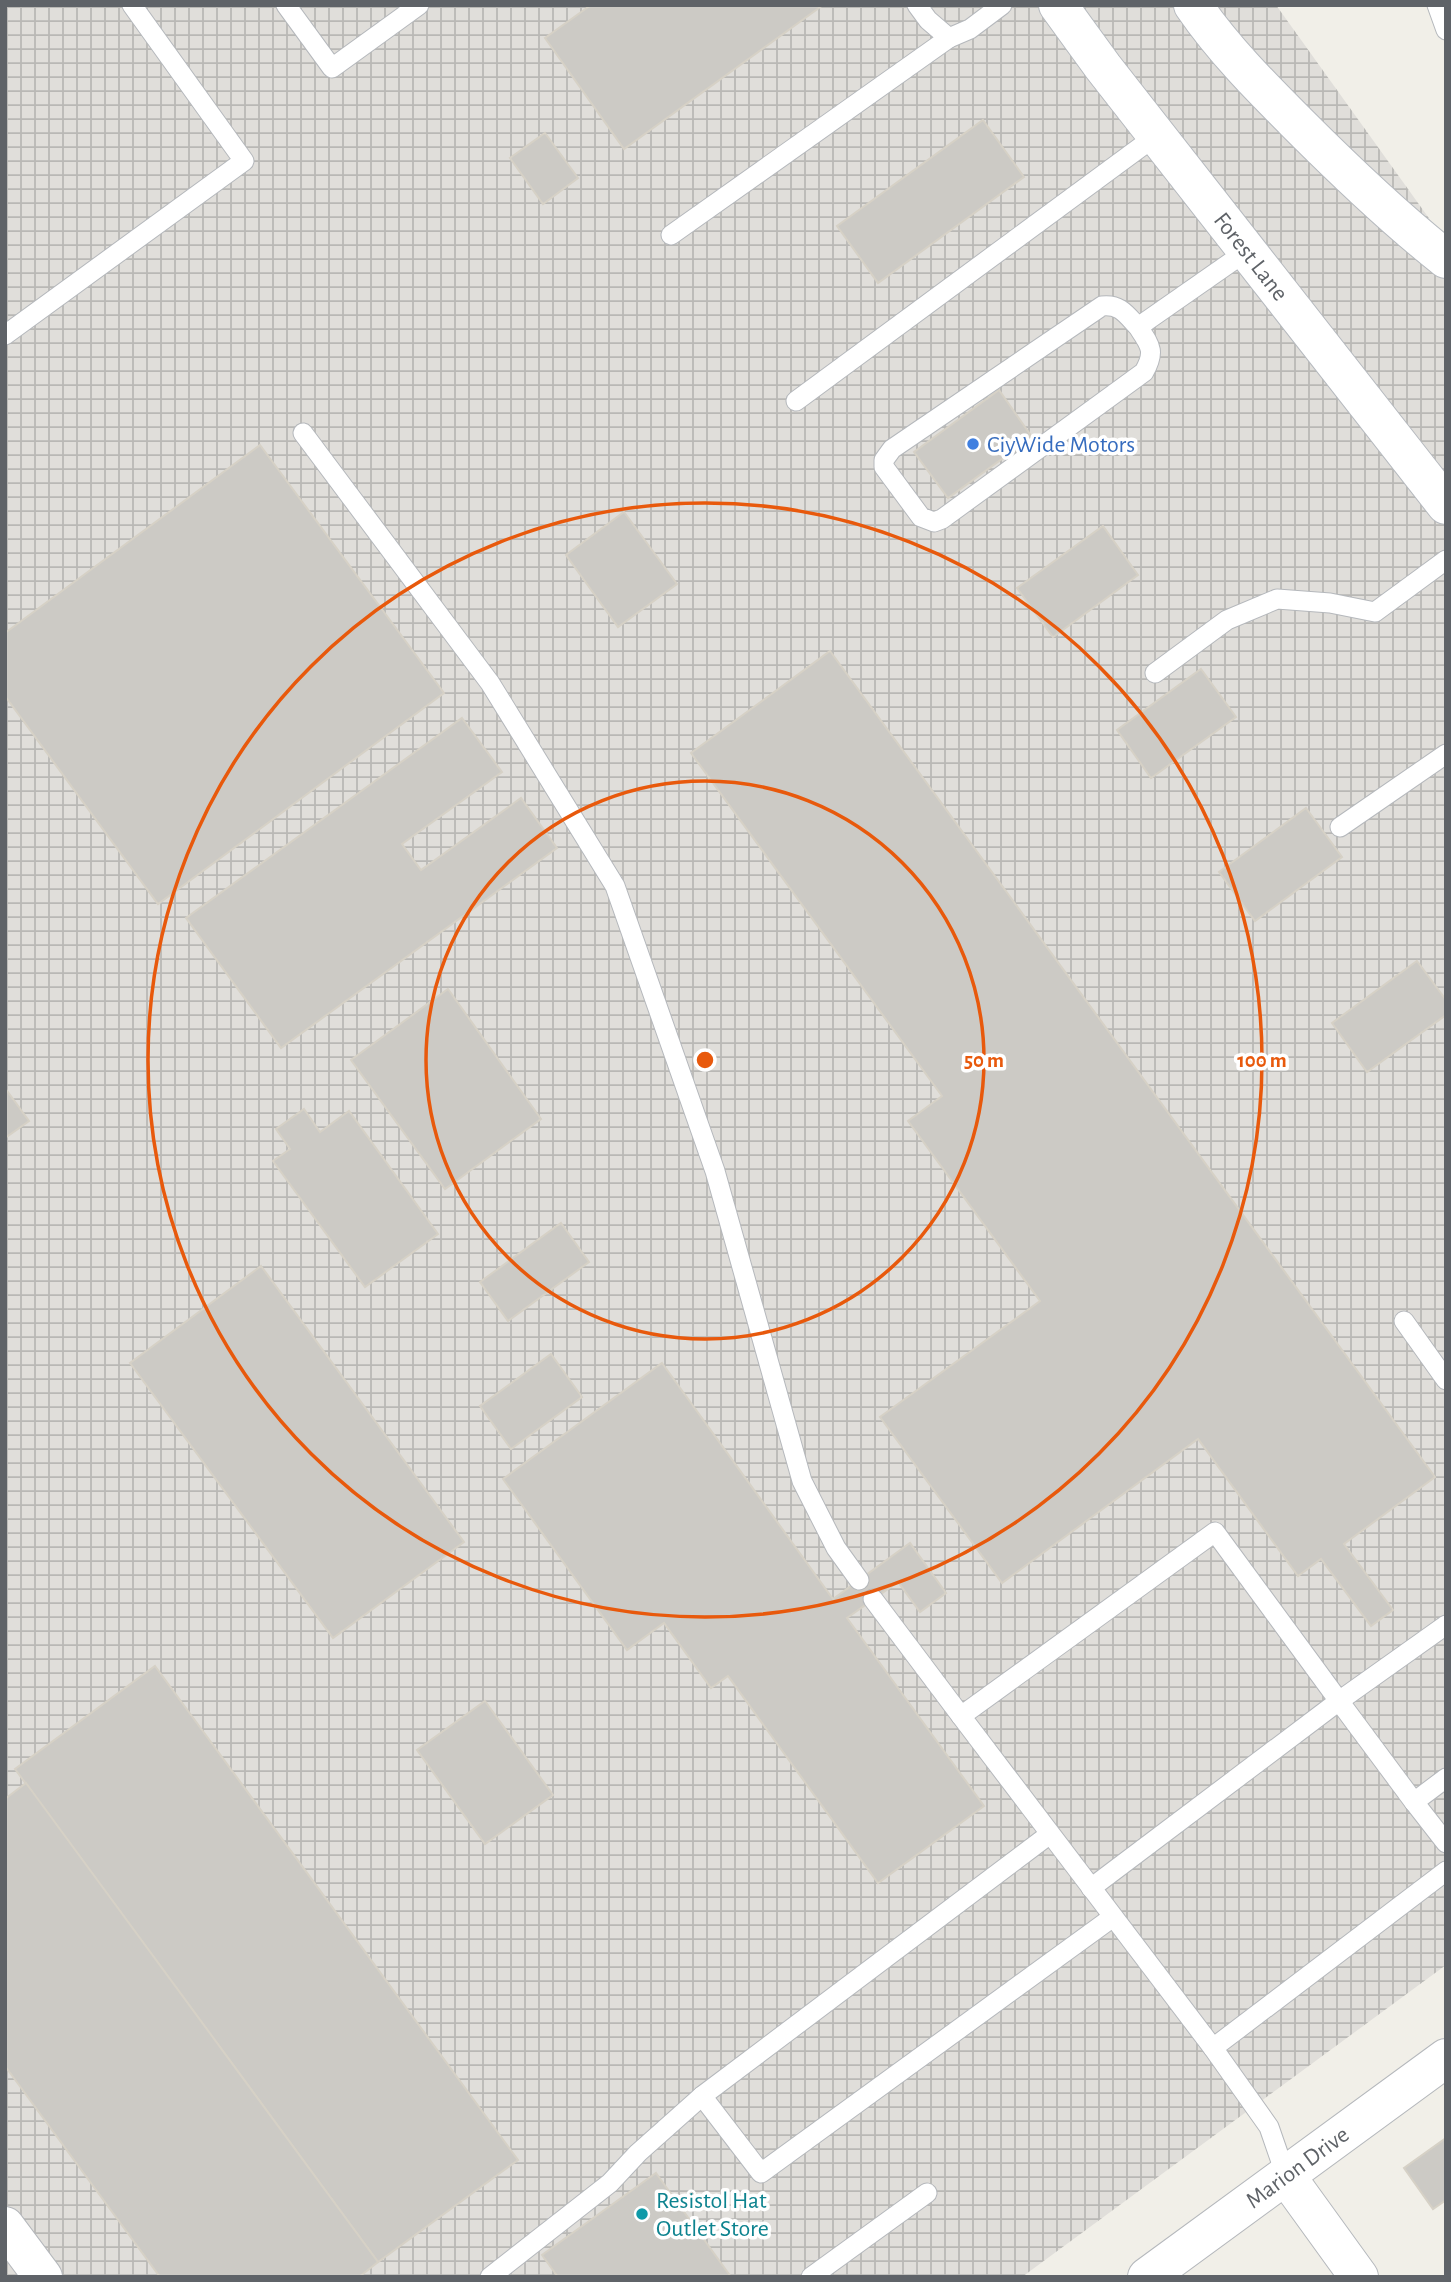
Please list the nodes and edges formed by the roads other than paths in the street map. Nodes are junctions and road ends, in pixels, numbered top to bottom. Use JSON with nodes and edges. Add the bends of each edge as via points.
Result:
{"nodes":[{"id":1,"x":132,"y":5,"type":"edge"},
{"id":2,"x":286,"y":5,"type":"edge"},
{"id":3,"x":419,"y":5,"type":"edge"},
{"id":4,"x":917,"y":5,"type":"edge"},
{"id":5,"x":1002,"y":5,"type":"edge"},
{"id":6,"x":1058,"y":5,"type":"edge"},
{"id":7,"x":1192,"y":5,"type":"edge"},
{"id":8,"x":1437,"y":5,"type":"edge"},
{"id":9,"x":1446,"y":30,"type":"edge"},
{"id":10,"x":949,"y":38,"type":"junction"},
{"id":11,"x":1157,"y":135,"type":"junction"},
{"id":12,"x":671,"y":235,"type":"dead end"},
{"id":13,"x":1247,"y":251,"type":"junction"},
{"id":14,"x":1446,"y":259,"type":"edge"},
{"id":15,"x":1138,"y":327,"type":"junction"},
{"id":16,"x":5,"y":335,"type":"edge"},
{"id":17,"x":796,"y":401,"type":"dead end"},
{"id":18,"x":303,"y":433,"type":"dead end"},
{"id":19,"x":1446,"y":505,"type":"edge"},
{"id":20,"x":1446,"y":560,"type":"edge"},
{"id":21,"x":1155,"y":673,"type":"dead end"},
{"id":22,"x":1446,"y":754,"type":"edge"},
{"id":23,"x":1340,"y":827,"type":"dead end"},
{"id":24,"x":1404,"y":1321,"type":"dead end"},
{"id":25,"x":1446,"y":1380,"type":"edge"},
{"id":26,"x":859,"y":1580,"type":"dead end"},
{"id":27,"x":873,"y":1599,"type":"dead end"},
{"id":28,"x":1446,"y":1625,"type":"edge"},
{"id":29,"x":1339,"y":1701,"type":"junction"},
{"id":30,"x":961,"y":1716,"type":"junction"},
{"id":31,"x":1446,"y":1778,"type":"edge"},
{"id":32,"x":1414,"y":1802,"type":"junction"},
{"id":33,"x":1051,"y":1834,"type":"junction"},
{"id":34,"x":1446,"y":1843,"type":"edge"},
{"id":35,"x":1446,"y":1871,"type":"edge"},
{"id":36,"x":1091,"y":1888,"type":"junction"},
{"id":37,"x":1113,"y":1917,"type":"junction"},
{"id":38,"x":1213,"y":2048,"type":"junction"},
{"id":39,"x":1446,"y":2058,"type":"edge"},
{"id":40,"x":702,"y":2096,"type":"junction"},
{"id":41,"x":1286,"y":2176,"type":"junction"},
{"id":42,"x":927,"y":2193,"type":"dead end"},
{"id":43,"x":5,"y":2226,"type":"edge"},
{"id":44,"x":43,"y":2277,"type":"edge"},
{"id":45,"x":490,"y":2277,"type":"edge"},
{"id":46,"x":811,"y":2277,"type":"edge"},
{"id":47,"x":1147,"y":2277,"type":"edge"},
{"id":48,"x":1359,"y":2277,"type":"edge"}],
"edges":[{"from":1,"to":16,"type":"lane","via":[[244,162]]},
{"from":2,"to":3,"type":"lane","via":[[331,68]]},
{"from":4,"to":10,"type":"lane"},
{"from":5,"to":10,"type":"lane"},
{"from":6,"to":11,"type":"main road","name":"Forest Lane"},
{"from":7,"to":14,"type":"main road","via":[[1213,35],[1345,171]]},
{"from":8,"to":9,"type":"lane"},
{"from":10,"to":12,"type":"lane"},
{"from":11,"to":13,"type":"main road","name":"Forest Lane"},
{"from":11,"to":17,"type":"lane"},
{"from":13,"to":15,"type":"lane"},
{"from":13,"to":19,"type":"main road","name":"Forest Lane"},
{"from":15,"to":15,"type":"lane","via":[[1120,307],[1102,306],[892,449],[884,467],[921,517],[934,522],[942,519],[1144,372],[1152,358],[1150,345]]},
{"from":18,"to":26,"type":"lane","via":[[490,683],[615,886],[715,1171],[802,1481],[836,1548]]},
{"from":20,"to":21,"type":"lane","via":[[1375,612],[1277,599],[1227,620]]},
{"from":22,"to":23,"type":"lane"},
{"from":24,"to":25,"type":"lane"},
{"from":27,"to":30,"type":"lane"},
{"from":28,"to":29,"type":"lane"},
{"from":29,"to":30,"type":"lane","via":[[1215,1532]]},
{"from":29,"to":32,"type":"lane"},
{"from":29,"to":36,"type":"lane"},
{"from":30,"to":33,"type":"lane"},
{"from":31,"to":32,"type":"lane"},
{"from":32,"to":34,"type":"lane"},
{"from":33,"to":36,"type":"lane"},
{"from":33,"to":40,"type":"lane"},
{"from":35,"to":38,"type":"lane"},
{"from":36,"to":37,"type":"lane"},
{"from":37,"to":38,"type":"lane"},
{"from":37,"to":40,"type":"lane","via":[[761,2173]]},
{"from":38,"to":41,"type":"lane","via":[[1269,2127]]},
{"from":39,"to":41,"type":"main road","name":"Marion Drive"},
{"from":40,"to":45,"type":"lane","via":[[611,2183]]},
{"from":41,"to":47,"type":"main road","name":"Marion Drive"},
{"from":41,"to":48,"type":"main road"},
{"from":42,"to":46,"type":"lane"},
{"from":43,"to":44,"type":"main road"}]}
